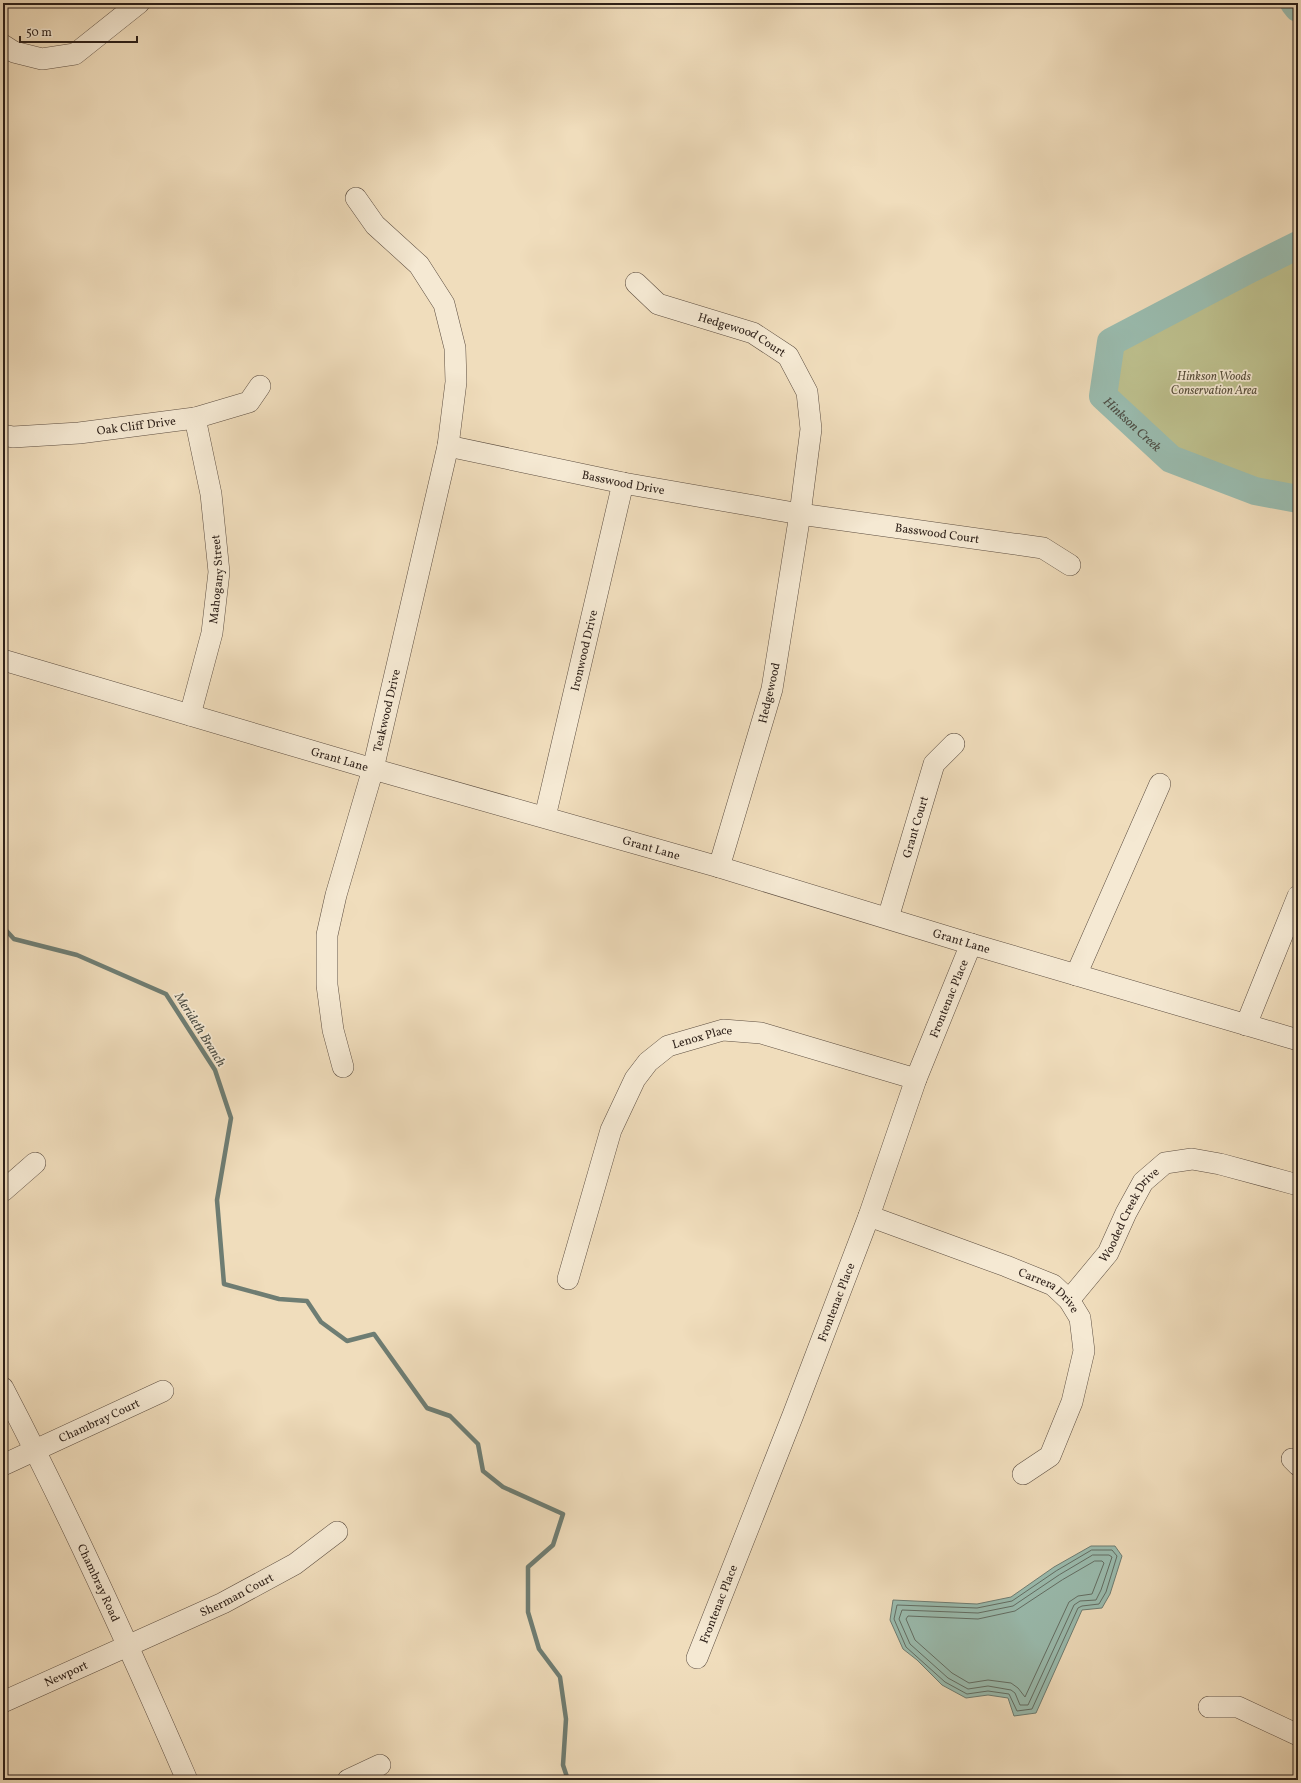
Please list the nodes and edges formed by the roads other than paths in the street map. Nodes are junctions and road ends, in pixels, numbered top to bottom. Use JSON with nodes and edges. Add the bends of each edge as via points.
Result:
{"nodes":[{"id":1,"x":139,"y":3,"type":"edge"},
{"id":2,"x":3,"y":45,"type":"edge"},
{"id":3,"x":356,"y":198,"type":"dead end"},
{"id":4,"x":636,"y":283,"type":"dead end"},
{"id":5,"x":260,"y":386,"type":"dead end"},
{"id":6,"x":195,"y":418,"type":"junction"},
{"id":7,"x":3,"y":436,"type":"edge"},
{"id":8,"x":448,"y":446,"type":"junction"},
{"id":9,"x":623,"y":483,"type":"junction"},
{"id":10,"x":800,"y":514,"type":"junction"},
{"id":11,"x":1070,"y":565,"type":"dead end"},
{"id":12,"x":3,"y":660,"type":"edge"},
{"id":13,"x":190,"y":715,"type":"junction"},
{"id":14,"x":954,"y":744,"type":"dead end"},
{"id":15,"x":373,"y":769,"type":"junction"},
{"id":16,"x":1160,"y":784,"type":"dead end"},
{"id":17,"x":545,"y":817,"type":"junction"},
{"id":18,"x":719,"y":867,"type":"junction"},
{"id":19,"x":1298,"y":896,"type":"edge"},
{"id":20,"x":888,"y":918,"type":"junction"},
{"id":21,"x":971,"y":944,"type":"junction"},
{"id":22,"x":1076,"y":975,"type":"junction"},
{"id":23,"x":1246,"y":1025,"type":"junction"},
{"id":24,"x":1298,"y":1040,"type":"edge"},
{"id":25,"x":344,"y":1068,"type":"dead end"},
{"id":26,"x":916,"y":1079,"type":"junction"},
{"id":27,"x":35,"y":1163,"type":"dead end"},
{"id":28,"x":1298,"y":1185,"type":"edge"},
{"id":29,"x":3,"y":1190,"type":"edge"},
{"id":30,"x":868,"y":1216,"type":"junction"},
{"id":31,"x":568,"y":1279,"type":"dead end"},
{"id":32,"x":1070,"y":1300,"type":"junction"},
{"id":33,"x":3,"y":1388,"type":"edge"},
{"id":34,"x":163,"y":1391,"type":"dead end"},
{"id":35,"x":36,"y":1450,"type":"junction"},
{"id":36,"x":3,"y":1465,"type":"edge"},
{"id":37,"x":1023,"y":1474,"type":"dead end"},
{"id":38,"x":337,"y":1532,"type":"dead end"},
{"id":39,"x":128,"y":1645,"type":"junction"},
{"id":40,"x":697,"y":1658,"type":"dead end"},
{"id":41,"x":3,"y":1702,"type":"edge"},
{"id":42,"x":1209,"y":1707,"type":"dead end"},
{"id":43,"x":1298,"y":1735,"type":"edge"},
{"id":44,"x":380,"y":1765,"type":"dead end"},
{"id":45,"x":187,"y":1780,"type":"edge"},
{"id":46,"x":348,"y":1780,"type":"edge"}],
"edges":[{"from":1,"to":2,"type":"street","via":[[76,54],[42,59],[14,52]]},
{"from":3,"to":8,"type":"street","name":"Teakwood Drive","via":[[375,225],[420,265],[444,304],[454,348],[456,382]]},
{"from":4,"to":10,"type":"street","name":"Hedgewood Court","via":[[658,304],[753,333],[788,356],[807,392],[811,429]]},
{"from":5,"to":6,"type":"street","name":"Oak Cliff Drive","via":[[249,402]]},
{"from":6,"to":7,"type":"street","name":"Oak Cliff Drive","via":[[79,433]]},
{"from":6,"to":13,"type":"street","name":"Mahogany Street","via":[[211,494],[219,572],[212,633]]},
{"from":8,"to":9,"type":"street","name":"Basswood Drive"},
{"from":8,"to":15,"type":"street","name":"Teakwood Drive"},
{"from":9,"to":10,"type":"street","name":"Basswood Drive"},
{"from":9,"to":17,"type":"street","name":"Ironwood Drive"},
{"from":10,"to":11,"type":"street","name":"Basswood Court","via":[[1043,548]]},
{"from":10,"to":18,"type":"street","name":"Hedgewood","via":[[772,689]]},
{"from":12,"to":13,"type":"street","name":"Grant Lane"},
{"from":13,"to":15,"type":"street","name":"Grant Lane"},
{"from":14,"to":20,"type":"street","name":"Grant Court","via":[[934,764]]},
{"from":15,"to":17,"type":"street","name":"Grant Lane"},
{"from":15,"to":25,"type":"street","name":"Teakwood Drive","via":[[326,935],[327,985],[333,1030]]},
{"from":16,"to":22,"type":"street"},
{"from":17,"to":18,"type":"street","name":"Grant Lane"},
{"from":18,"to":20,"type":"street","name":"Grant Lane"},
{"from":19,"to":23,"type":"street"},
{"from":20,"to":21,"type":"street","name":"Grant Lane"},
{"from":21,"to":22,"type":"street","name":"Grant Lane"},
{"from":21,"to":26,"type":"street","name":"Frontenac Place"},
{"from":22,"to":23,"type":"street","name":"Grant Lane"},
{"from":23,"to":24,"type":"street","name":"Grant Lane"},
{"from":26,"to":30,"type":"street","name":"Frontenac Place"},
{"from":26,"to":31,"type":"street","name":"Lenox Place","via":[[761,1033],[723,1030],[668,1046],[648,1062],[635,1079],[611,1130]]},
{"from":27,"to":29,"type":"street"},
{"from":28,"to":32,"type":"street","name":"Wooded Creek Drive","via":[[1192,1159],[1165,1163],[1143,1182],[1108,1253]]},
{"from":30,"to":32,"type":"street","name":"Carrera Drive","via":[[1013,1268],[1053,1285]]},
{"from":30,"to":40,"type":"street","name":"Frontenac Place"},
{"from":32,"to":37,"type":"street","name":"Carrera Drive","via":[[1080,1318],[1084,1351],[1072,1402],[1050,1456]]},
{"from":33,"to":35,"type":"street","name":"Chambray Road"},
{"from":34,"to":35,"type":"street","name":"Chambray Court"},
{"from":35,"to":36,"type":"street","name":"Chambray Court"},
{"from":35,"to":39,"type":"street","name":"Chambray Road"},
{"from":38,"to":39,"type":"street","name":"Sherman Court","via":[[295,1564],[223,1603]]},
{"from":39,"to":41,"type":"street","name":"Newport"},
{"from":39,"to":45,"type":"street","name":"Chambray Road"},
{"from":42,"to":43,"type":"street","via":[[1238,1707]]},
{"from":44,"to":46,"type":"street"}]}
